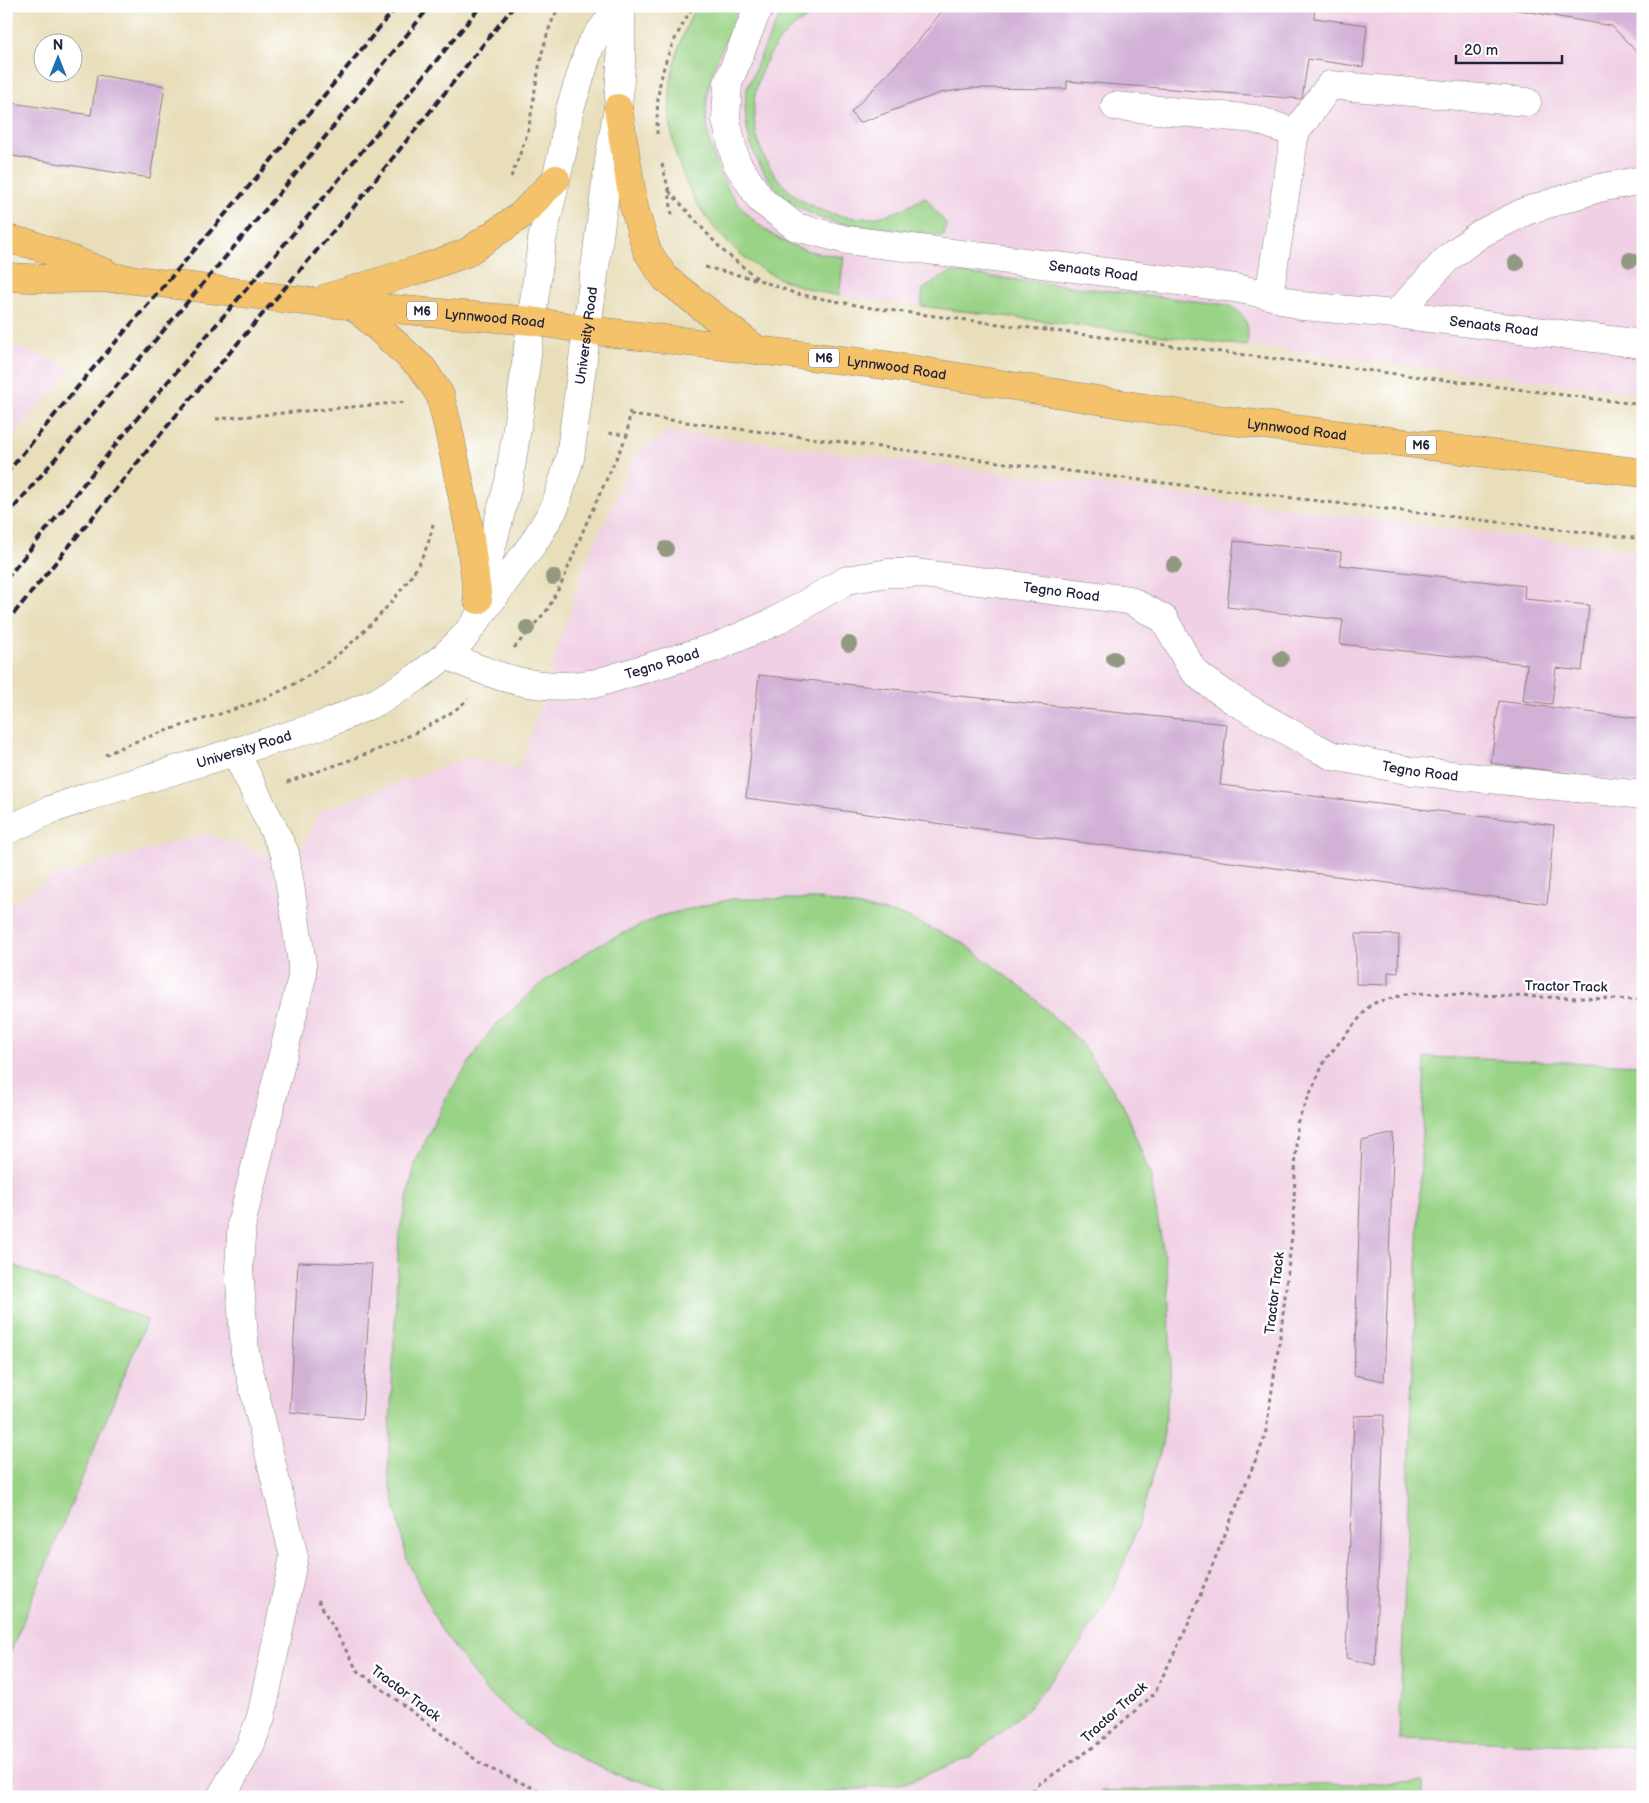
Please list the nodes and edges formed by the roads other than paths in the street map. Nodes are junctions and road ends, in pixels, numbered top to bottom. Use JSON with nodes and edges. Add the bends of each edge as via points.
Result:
{"nodes":[{"id":1,"x":620,"y":6,"type":"edge"},
{"id":2,"x":762,"y":6,"type":"edge"},
{"id":3,"x":1527,"y":102,"type":"dead end"},
{"id":4,"x":1115,"y":106,"type":"dead end"},
{"id":5,"x":618,"y":108,"type":"junction"},
{"id":6,"x":1294,"y":133,"type":"junction"},
{"id":7,"x":556,"y":179,"type":"junction"},
{"id":8,"x":1643,"y":180,"type":"edge"},
{"id":9,"x":6,"y":239,"type":"edge"},
{"id":10,"x":6,"y":277,"type":"edge"},
{"id":11,"x":119,"y":278,"type":"junction"},
{"id":12,"x":1269,"y":295,"type":"junction"},
{"id":13,"x":313,"y":302,"type":"junction"},
{"id":14,"x":353,"y":305,"type":"junction"},
{"id":15,"x":1396,"y":314,"type":"junction"},
{"id":16,"x":532,"y":321,"type":"junction"},
{"id":17,"x":588,"y":330,"type":"junction"},
{"id":18,"x":1643,"y":344,"type":"edge"},
{"id":19,"x":757,"y":350,"type":"junction"},
{"id":20,"x":1643,"y":473,"type":"edge"},
{"id":21,"x":478,"y":600,"type":"junction"},
{"id":22,"x":465,"y":636,"type":"junction"},
{"id":23,"x":446,"y":655,"type":"junction"},
{"id":24,"x":235,"y":751,"type":"junction"},
{"id":25,"x":1643,"y":795,"type":"edge"},
{"id":26,"x":6,"y":830,"type":"edge"},
{"id":27,"x":221,"y":1797,"type":"edge"}],
"edges":[{"from":1,"to":5,"type":"street","name":"University Road"},
{"from":1,"to":7,"type":"street","name":"University Road","via":[[590,46],[569,112]]},
{"from":2,"to":12,"type":"street","name":"Senaats Road","via":[[756,13],[728,83],[726,120],[736,162],[761,200],[796,227],[847,240],[1235,288]]},
{"from":3,"to":6,"type":"street","via":[[1330,85]]},
{"from":4,"to":6,"type":"street","via":[[1255,119]]},
{"from":5,"to":17,"type":"street","name":"University Road"},
{"from":5,"to":19,"type":"main road","via":[[635,212],[648,251],[665,278]]},
{"from":6,"to":12,"type":"street"},
{"from":7,"to":13,"type":"main road","via":[[520,216],[466,253]]},
{"from":7,"to":16,"type":"street","name":"University Road","via":[[542,240]]},
{"from":8,"to":15,"type":"street","via":[[1598,188],[1526,211],[1480,234],[1449,258]]},
{"from":9,"to":11,"type":"main road","name":"Lynnwood Road","number":"M6","via":[[32,244]]},
{"from":10,"to":11,"type":"main road","name":"Lynnwood Road","number":"M6"},
{"from":11,"to":13,"type":"main road","name":"Lynnwood Road","number":"M6"},
{"from":12,"to":15,"type":"street","name":"Senaats Road","via":[[1302,306]]},
{"from":13,"to":14,"type":"main road","name":"Lynnwood Road","number":"M6"},
{"from":14,"to":16,"type":"main road","name":"Lynnwood Road","number":"M6"},
{"from":14,"to":21,"type":"main road","via":[[423,369],[440,395],[468,523]]},
{"from":15,"to":18,"type":"street","name":"Senaats Road"},
{"from":16,"to":17,"type":"main road","name":"Lynnwood Road","number":"M6"},
{"from":16,"to":21,"type":"street","name":"University Road","via":[[509,482]]},
{"from":17,"to":19,"type":"main road","name":"Lynnwood Road","number":"M6"},
{"from":17,"to":22,"type":"street","name":"University Road","via":[[570,458],[555,507],[534,542]]},
{"from":19,"to":20,"type":"main road","name":"Lynnwood Road","number":"M6","via":[[892,366],[1200,417]]},
{"from":21,"to":22,"type":"street","name":"University Road"},
{"from":22,"to":23,"type":"street","name":"University Road"},
{"from":23,"to":24,"type":"street","name":"University Road","via":[[379,701],[326,724]]},
{"from":23,"to":25,"type":"street","name":"Tegno Road","via":[[491,674],[535,685],[597,683],[716,647],[774,622],[847,580],[888,572],[914,572],[1129,600],[1164,619],[1192,669],[1202,680],[1333,756],[1412,771]]},
{"from":24,"to":26,"type":"street","name":"University Road","via":[[87,796]]},
{"from":24,"to":27,"type":"street","via":[[285,853],[302,977],[242,1221],[239,1268],[245,1353],[294,1557],[261,1717],[250,1746]]}]}
